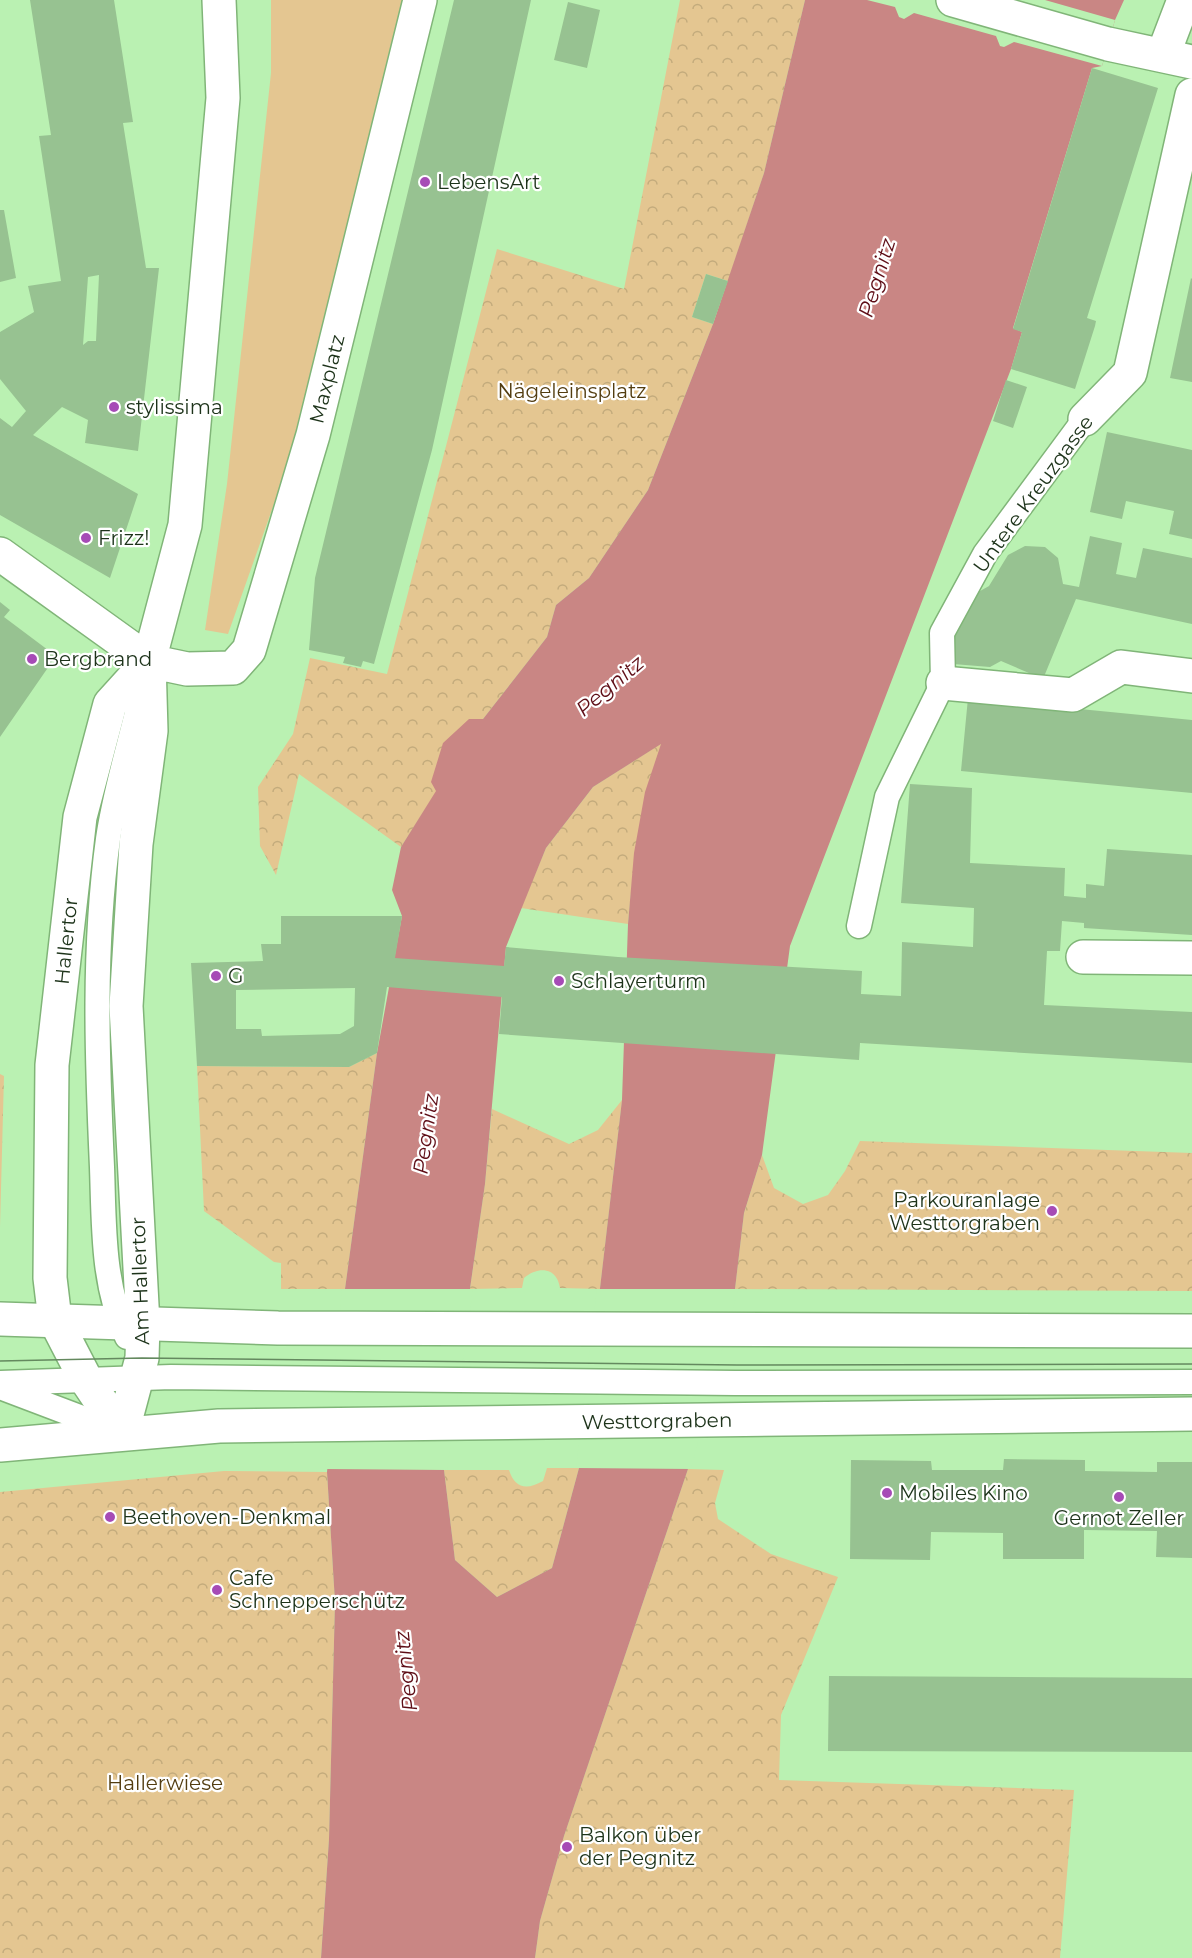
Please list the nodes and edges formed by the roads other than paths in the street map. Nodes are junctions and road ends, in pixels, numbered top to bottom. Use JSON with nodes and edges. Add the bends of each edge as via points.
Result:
{"nodes":[{"id":1,"x":219,"y":0,"type":"edge"},
{"id":2,"x":420,"y":0,"type":"edge"},
{"id":3,"x":953,"y":0,"type":"edge"},
{"id":4,"x":1184,"y":0,"type":"edge"},
{"id":5,"x":1177,"y":59,"type":"edge"},
{"id":6,"x":1192,"y":95,"type":"edge"},
{"id":7,"x":1086,"y":419,"type":"joint"},
{"id":8,"x":0,"y":554,"type":"edge"},
{"id":9,"x":150,"y":661,"type":"junction"},
{"id":10,"x":1192,"y":676,"type":"edge"},
{"id":11,"x":943,"y":683,"type":"junction"},
{"id":12,"x":122,"y":841,"type":"junction"},
{"id":13,"x":859,"y":926,"type":"dead end"},
{"id":14,"x":1083,"y":957,"type":"dead end"},
{"id":15,"x":1192,"y":958,"type":"edge"},
{"id":16,"x":96,"y":1013,"type":"joint"},
{"id":17,"x":0,"y":1319,"type":"edge"},
{"id":18,"x":56,"y":1320,"type":"junction"},
{"id":19,"x":132,"y":1325,"type":"junction"},
{"id":20,"x":1192,"y":1331,"type":"edge"},
{"id":21,"x":140,"y":1368,"type":"junction"},
{"id":22,"x":85,"y":1378,"type":"junction"},
{"id":23,"x":1192,"y":1382,"type":"edge"},
{"id":24,"x":0,"y":1385,"type":"edge"},
{"id":25,"x":1192,"y":1414,"type":"edge"},
{"id":26,"x":122,"y":1433,"type":"junction"},
{"id":27,"x":0,"y":1445,"type":"edge"}],
"edges":[{"from":1,"to":9,"type":"street","via":[[223,98],[185,525]]},
{"from":2,"to":9,"type":"street","name":"Maxplatz","via":[[313,435],[249,650],[233,668],[187,669]]},
{"from":3,"to":5,"type":"street","via":[[1108,44]]},
{"from":4,"to":5,"type":"street"},
{"from":6,"to":7,"type":"street","name":"Untere Kreuzgasse","via":[[1130,373]]},
{"from":7,"to":11,"type":"lane","name":"Untere Kreuzgasse","via":[[985,554],[942,633]]},
{"from":8,"to":9,"type":"street"},
{"from":9,"to":12,"type":"street","via":[[151,731]]},
{"from":9,"to":18,"type":"street","name":"Hallertor","via":[[110,704],[80,817],[52,1065],[50,1278]]},
{"from":10,"to":11,"type":"street","via":[[1121,668],[1073,695]]},
{"from":11,"to":13,"type":"lane","name":"Untere Kreuzgasse","via":[[887,797]]},
{"from":12,"to":16,"type":"lane","name":"Hallertor"},
{"from":12,"to":19,"type":"street","name":"Am Hallertor"},
{"from":14,"to":15,"type":"street"},
{"from":16,"to":19,"type":"lane","name":"Am Hallertor","via":[[110,1283]]},
{"from":17,"to":18,"type":"street"},
{"from":18,"to":19,"type":"street"},
{"from":18,"to":22,"type":"street"},
{"from":19,"to":20,"type":"street"},
{"from":19,"to":21,"type":"street","name":"Am Hallertor"},
{"from":21,"to":22,"type":"lane"},
{"from":21,"to":23,"type":"lane","via":[[171,1377],[276,1380]]},
{"from":21,"to":26,"type":"street","name":"Am Hallertor"},
{"from":22,"to":24,"type":"lane"},
{"from":22,"to":26,"type":"street"},
{"from":24,"to":26,"type":"lane"},
{"from":25,"to":26,"type":"street","name":"Westtorgraben","via":[[274,1425]]},
{"from":26,"to":27,"type":"street","name":"Westtorgraben"}]}
